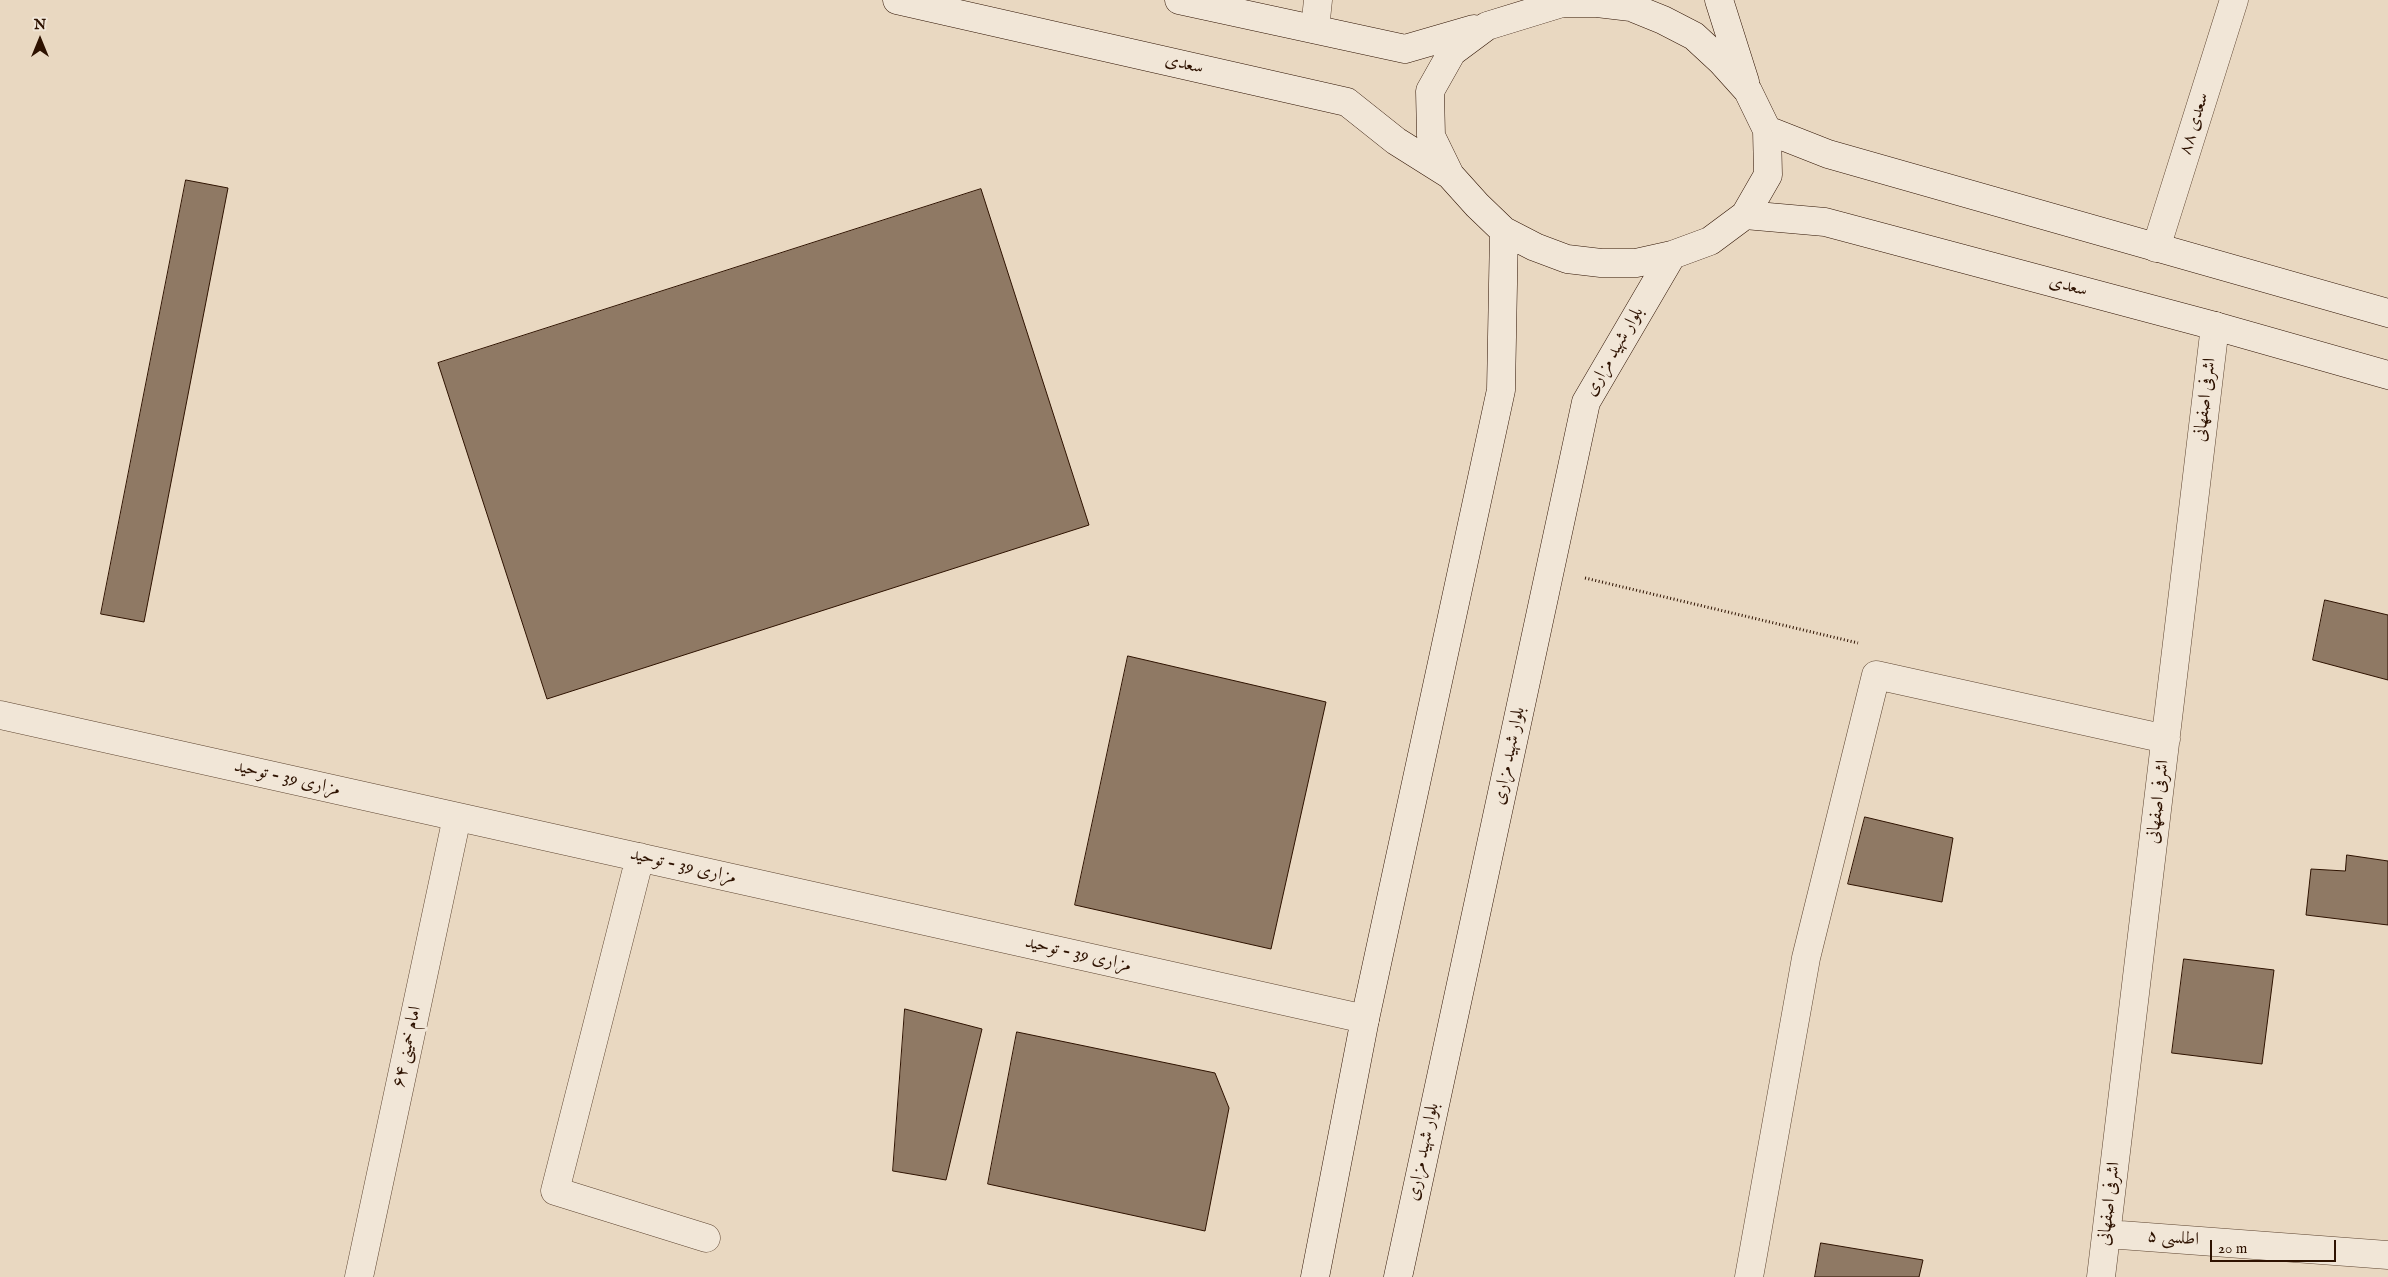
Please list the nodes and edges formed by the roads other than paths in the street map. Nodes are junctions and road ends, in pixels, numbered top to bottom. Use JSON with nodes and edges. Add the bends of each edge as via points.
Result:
{"nodes":[{"id":1,"x":897,"y":0,"type":"edge"},
{"id":2,"x":1179,"y":0,"type":"edge"},
{"id":3,"x":1318,"y":0,"type":"edge"},
{"id":4,"x":1719,"y":0,"type":"edge"},
{"id":5,"x":2234,"y":0,"type":"edge"},
{"id":6,"x":1532,"y":6,"type":"edge"},
{"id":7,"x":1487,"y":26,"type":"junction"},
{"id":8,"x":1315,"y":29,"type":"junction"},
{"id":9,"x":1748,"y":91,"type":"junction"},
{"id":10,"x":1767,"y":130,"type":"junction"},
{"id":11,"x":1450,"y":175,"type":"junction"},
{"id":12,"x":1746,"y":215,"type":"junction"},
{"id":13,"x":1504,"y":231,"type":"junction"},
{"id":14,"x":2156,"y":248,"type":"junction"},
{"id":15,"x":1672,"y":255,"type":"junction"},
{"id":16,"x":2388,"y":313,"type":"edge"},
{"id":17,"x":2215,"y":326,"type":"junction"},
{"id":18,"x":2388,"y":375,"type":"edge"},
{"id":19,"x":0,"y":715,"type":"edge"},
{"id":20,"x":2166,"y":739,"type":"junction"},
{"id":21,"x":457,"y":816,"type":"junction"},
{"id":22,"x":640,"y":857,"type":"junction"},
{"id":23,"x":1365,"y":1019,"type":"junction"},
{"id":24,"x":2107,"y":1234,"type":"junction"},
{"id":25,"x":706,"y":1238,"type":"dead end"},
{"id":26,"x":2388,"y":1255,"type":"edge"},
{"id":27,"x":359,"y":1277,"type":"edge"},
{"id":28,"x":1315,"y":1277,"type":"edge"},
{"id":29,"x":1398,"y":1277,"type":"edge"},
{"id":30,"x":1749,"y":1277,"type":"edge"},
{"id":31,"x":2101,"y":1277,"type":"edge"}],
"edges":[{"from":1,"to":11,"type":"main road","name":"سعدی","via":[[1347,102],[1396,141]]},
{"from":2,"to":8,"type":"main road"},
{"from":3,"to":8,"type":"main road"},
{"from":4,"to":9,"type":"main road"},
{"from":5,"to":14,"type":"main road","name":"سعدی ۸۸"},
{"from":6,"to":7,"type":"main road"},
{"from":6,"to":9,"type":"main road","via":[[1597,3],[1630,7],[1694,36]]},
{"from":7,"to":8,"type":"main road","via":[[1405,49]]},
{"from":7,"to":11,"type":"main road","via":[[1452,52],[1430,91],[1431,136]]},
{"from":9,"to":10,"type":"main road"},
{"from":10,"to":12,"type":"main road","via":[[1768,175]]},
{"from":10,"to":14,"type":"main road","via":[[1828,154]]},
{"from":11,"to":13,"type":"main road"},
{"from":12,"to":15,"type":"main road","via":[[1710,241]]},
{"from":12,"to":17,"type":"main road","name":"سعدی","via":[[1825,222]]},
{"from":13,"to":15,"type":"main road","via":[[1567,259],[1636,263]]},
{"from":13,"to":23,"type":"main road","via":[[1501,390]]},
{"from":14,"to":16,"type":"main road"},
{"from":15,"to":29,"type":"main road","name":"بلوار شهید مزاری","via":[[1586,402]]},
{"from":17,"to":18,"type":"main road","name":"سعدی"},
{"from":17,"to":20,"type":"main road","name":"اشرفی اصفهانی"},
{"from":19,"to":21,"type":"main road","name":"مزاری 39 - توحید"},
{"from":20,"to":24,"type":"main road","name":"اشرفی اصفهانی"},
{"from":20,"to":30,"type":"main road","via":[[1876,675],[1806,958]]},
{"from":21,"to":22,"type":"main road","name":"مزاری 39 - توحید"},
{"from":21,"to":27,"type":"main road","name":"امام خمینی ۶۴"},
{"from":22,"to":23,"type":"main road","name":"مزاری 39 - توحید"},
{"from":22,"to":25,"type":"main road","via":[[555,1191]]},
{"from":23,"to":28,"type":"main road"},
{"from":24,"to":26,"type":"main road","name":"اطلسی ۵"},
{"from":24,"to":31,"type":"main road","name":"اشرفی اصفهانی"}]}
